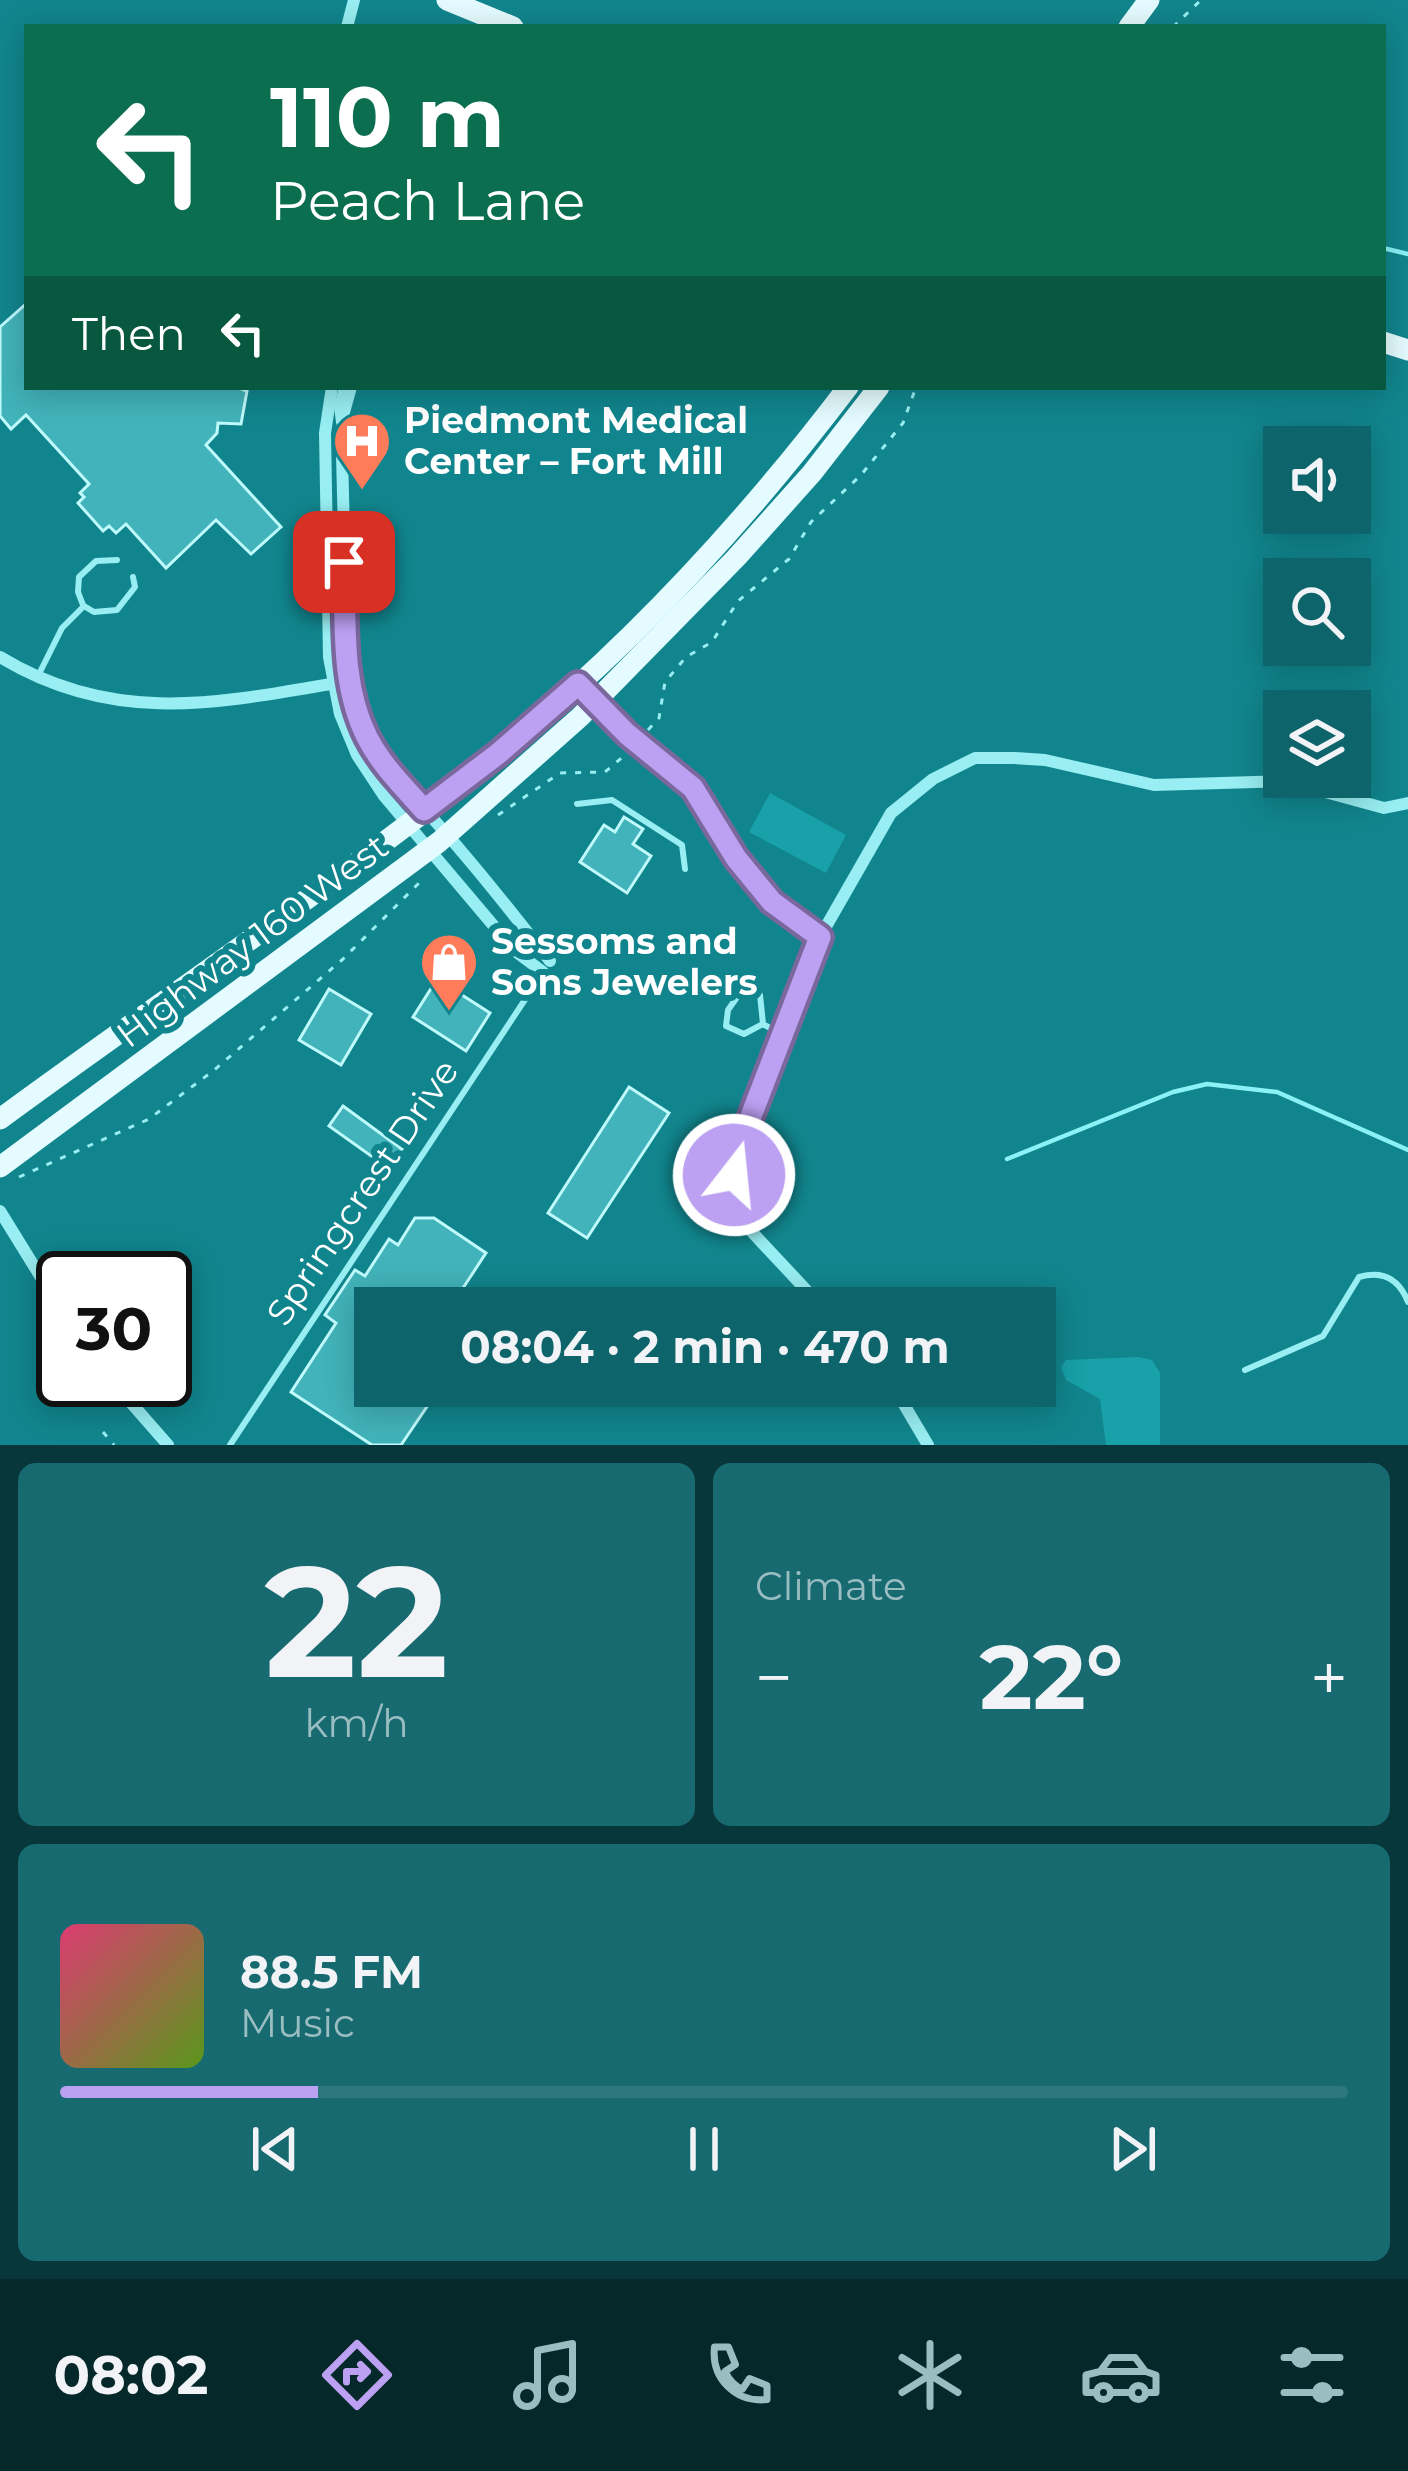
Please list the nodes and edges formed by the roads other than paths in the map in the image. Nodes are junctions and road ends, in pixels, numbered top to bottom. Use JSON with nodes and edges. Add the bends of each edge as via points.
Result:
{"nodes":[{"id":1,"x":447,"y":0,"type":"edge"},
{"id":2,"x":506,"y":24,"type":"edge"},
{"id":3,"x":331,"y":390,"type":"edge"},
{"id":4,"x":346,"y":390,"type":"edge"},
{"id":5,"x":846,"y":390,"type":"edge"},
{"id":6,"x":877,"y":390,"type":"edge"},
{"id":7,"x":342,"y":463,"type":"junction"},
{"id":8,"x":326,"y":464,"type":"junction"},
{"id":9,"x":326,"y":517,"type":"junction"},
{"id":10,"x":117,"y":560,"type":"dead end"},
{"id":11,"x":133,"y":577,"type":"dead end"},
{"id":12,"x":346,"y":604,"type":"junction"},
{"id":13,"x":84,"y":606,"type":"junction"},
{"id":14,"x":0,"y":657,"type":"edge"},
{"id":15,"x":38,"y":677,"type":"junction"},
{"id":16,"x":349,"y":680,"type":"junction"},
{"id":17,"x":331,"y":683,"type":"junction"},
{"id":18,"x":578,"y":684,"type":"junction"},
{"id":19,"x":595,"y":702,"type":"junction"},
{"id":20,"x":1408,"y":803,"type":"edge"},
{"id":21,"x":577,"y":804,"type":"dead end"},
{"id":22,"x":426,"y":829,"type":"junction"},
{"id":23,"x":685,"y":869,"type":"dead end"},
{"id":24,"x":820,"y":937,"type":"junction"},
{"id":25,"x":547,"y":966,"type":"junction"},
{"id":26,"x":763,"y":1024,"type":"junction"},
{"id":27,"x":784,"y":1035,"type":"junction"},
{"id":28,"x":0,"y":1119,"type":"edge"},
{"id":29,"x":10,"y":1172,"type":"edge"},
{"id":30,"x":0,"y":1211,"type":"edge"},
{"id":31,"x":36,"y":1269,"type":"edge"},
{"id":32,"x":803,"y":1287,"type":"edge"},
{"id":33,"x":1408,"y":1302,"type":"edge"},
{"id":34,"x":1245,"y":1370,"type":"dead end"},
{"id":35,"x":135,"y":1407,"type":"edge"},
{"id":36,"x":905,"y":1407,"type":"edge"},
{"id":37,"x":168,"y":1445,"type":"edge"},
{"id":38,"x":230,"y":1445,"type":"edge"},
{"id":39,"x":928,"y":1445,"type":"edge"}],
"edges":[{"from":1,"to":2,"type":"main road"},
{"from":3,"to":8,"type":"street"},
{"from":4,"to":7,"type":"street"},
{"from":5,"to":18,"type":"main road","name":"Highway 160 West","via":[[796,455]]},
{"from":6,"to":19,"type":"main road","name":"Highway 160 West","via":[[736,558]]},
{"from":7,"to":8,"type":"street"},
{"from":7,"to":12,"type":"street"},
{"from":8,"to":9,"type":"street"},
{"from":9,"to":12,"type":"lane","via":[[337,534]]},
{"from":9,"to":17,"type":"street"},
{"from":10,"to":13,"type":"lane","via":[[96,561],[80,577]]},
{"from":11,"to":13,"type":"lane","via":[[135,587],[117,610]]},
{"from":12,"to":16,"type":"street"},
{"from":13,"to":15,"type":"lane","via":[[62,628]]},
{"from":14,"to":15,"type":"street"},
{"from":15,"to":17,"type":"street","via":[[146,704],[227,702]]},
{"from":16,"to":17,"type":"street"},
{"from":16,"to":22,"type":"street","via":[[367,737]]},
{"from":17,"to":22,"type":"street","via":[[357,755]]},
{"from":18,"to":19,"type":"street"},
{"from":18,"to":22,"type":"main road","name":"Highway 160 West"},
{"from":19,"to":22,"type":"main road","name":"Highway 160 West"},
{"from":19,"to":24,"type":"street","via":[[693,788],[772,902]]},
{"from":20,"to":24,"type":"street","via":[[1384,808],[1285,781],[1154,784],[1045,760],[975,758],[933,778],[891,813]]},
{"from":21,"to":23,"type":"lane","via":[[612,800],[682,845]]},
{"from":22,"to":25,"type":"street"},
{"from":22,"to":25,"type":"street","via":[[515,951]]},
{"from":22,"to":28,"type":"main road","name":"Highway 160 West"},
{"from":22,"to":29,"type":"main road","name":"Highway 160 West"},
{"from":24,"to":27,"type":"street"},
{"from":25,"to":38,"type":"lane","name":"Springcrest Drive"},
{"from":26,"to":26,"type":"lane","via":[[760,995],[740,993],[726,1026],[744,1034]]},
{"from":26,"to":27,"type":"lane"},
{"from":27,"to":32,"type":"street","via":[[741,1142],[733,1197],[750,1233]]},
{"from":30,"to":31,"type":"street"},
{"from":33,"to":34,"type":"lane","via":[[1386,1276],[1359,1277],[1322,1336]]},
{"from":35,"to":37,"type":"street"},
{"from":36,"to":39,"type":"street"}]}
